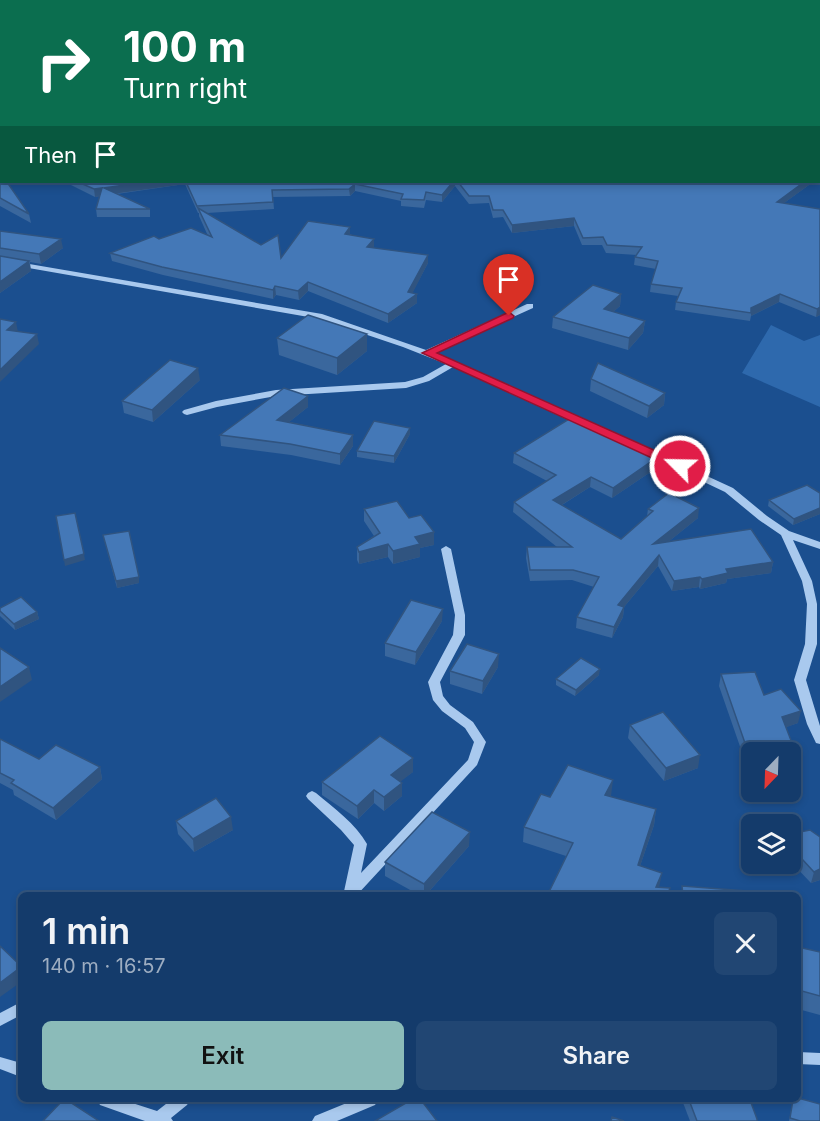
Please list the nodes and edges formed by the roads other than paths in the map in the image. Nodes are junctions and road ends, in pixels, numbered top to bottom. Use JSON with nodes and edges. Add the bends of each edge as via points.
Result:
{"nodes":[{"id":1,"x":0,"y":261,"type":"edge"},
{"id":2,"x":530,"y":306,"type":"dead end"},
{"id":3,"x":427,"y":353,"type":"junction"},
{"id":4,"x":453,"y":364,"type":"junction"},
{"id":5,"x":187,"y":412,"type":"dead end"},
{"id":6,"x":785,"y":532,"type":"junction"},
{"id":7,"x":820,"y":546,"type":"edge"},
{"id":8,"x":446,"y":549,"type":"dead end"},
{"id":9,"x":820,"y":740,"type":"edge"},
{"id":10,"x":312,"y":796,"type":"dead end"},
{"id":11,"x":350,"y":892,"type":"edge"},
{"id":12,"x":352,"y":892,"type":"edge"},
{"id":13,"x":18,"y":1010,"type":"edge"},
{"id":14,"x":0,"y":1020,"type":"edge"},
{"id":15,"x":801,"y":1058,"type":"edge"},
{"id":16,"x":820,"y":1059,"type":"edge"},
{"id":17,"x":0,"y":1063,"type":"edge"},
{"id":18,"x":18,"y":1069,"type":"edge"},
{"id":19,"x":111,"y":1102,"type":"edge"},
{"id":20,"x":180,"y":1102,"type":"edge"},
{"id":21,"x":365,"y":1102,"type":"edge"},
{"id":22,"x":162,"y":1120,"type":"edge"},
{"id":23,"x":320,"y":1121,"type":"edge"}],
"edges":[{"from":1,"to":3,"type":"street","via":[[322,317]]},
{"from":2,"to":3,"type":"street"},
{"from":3,"to":4,"type":"street"},
{"from":4,"to":5,"type":"street","via":[[406,385],[287,392]]},
{"from":4,"to":6,"type":"street","via":[[707,478]]},
{"from":6,"to":7,"type":"street"},
{"from":6,"to":9,"type":"street","via":[[807,581],[812,604],[811,644],[800,680]]},
{"from":8,"to":12,"type":"street","via":[[460,615],[459,635],[434,682],[437,697],[469,725],[480,742],[473,762]]},
{"from":10,"to":11,"type":"street","via":[[361,844]]},
{"from":13,"to":14,"type":"street"},
{"from":15,"to":16,"type":"street"},
{"from":17,"to":18,"type":"street"},
{"from":19,"to":22,"type":"street"},
{"from":20,"to":22,"type":"street"},
{"from":21,"to":23,"type":"street"}]}
